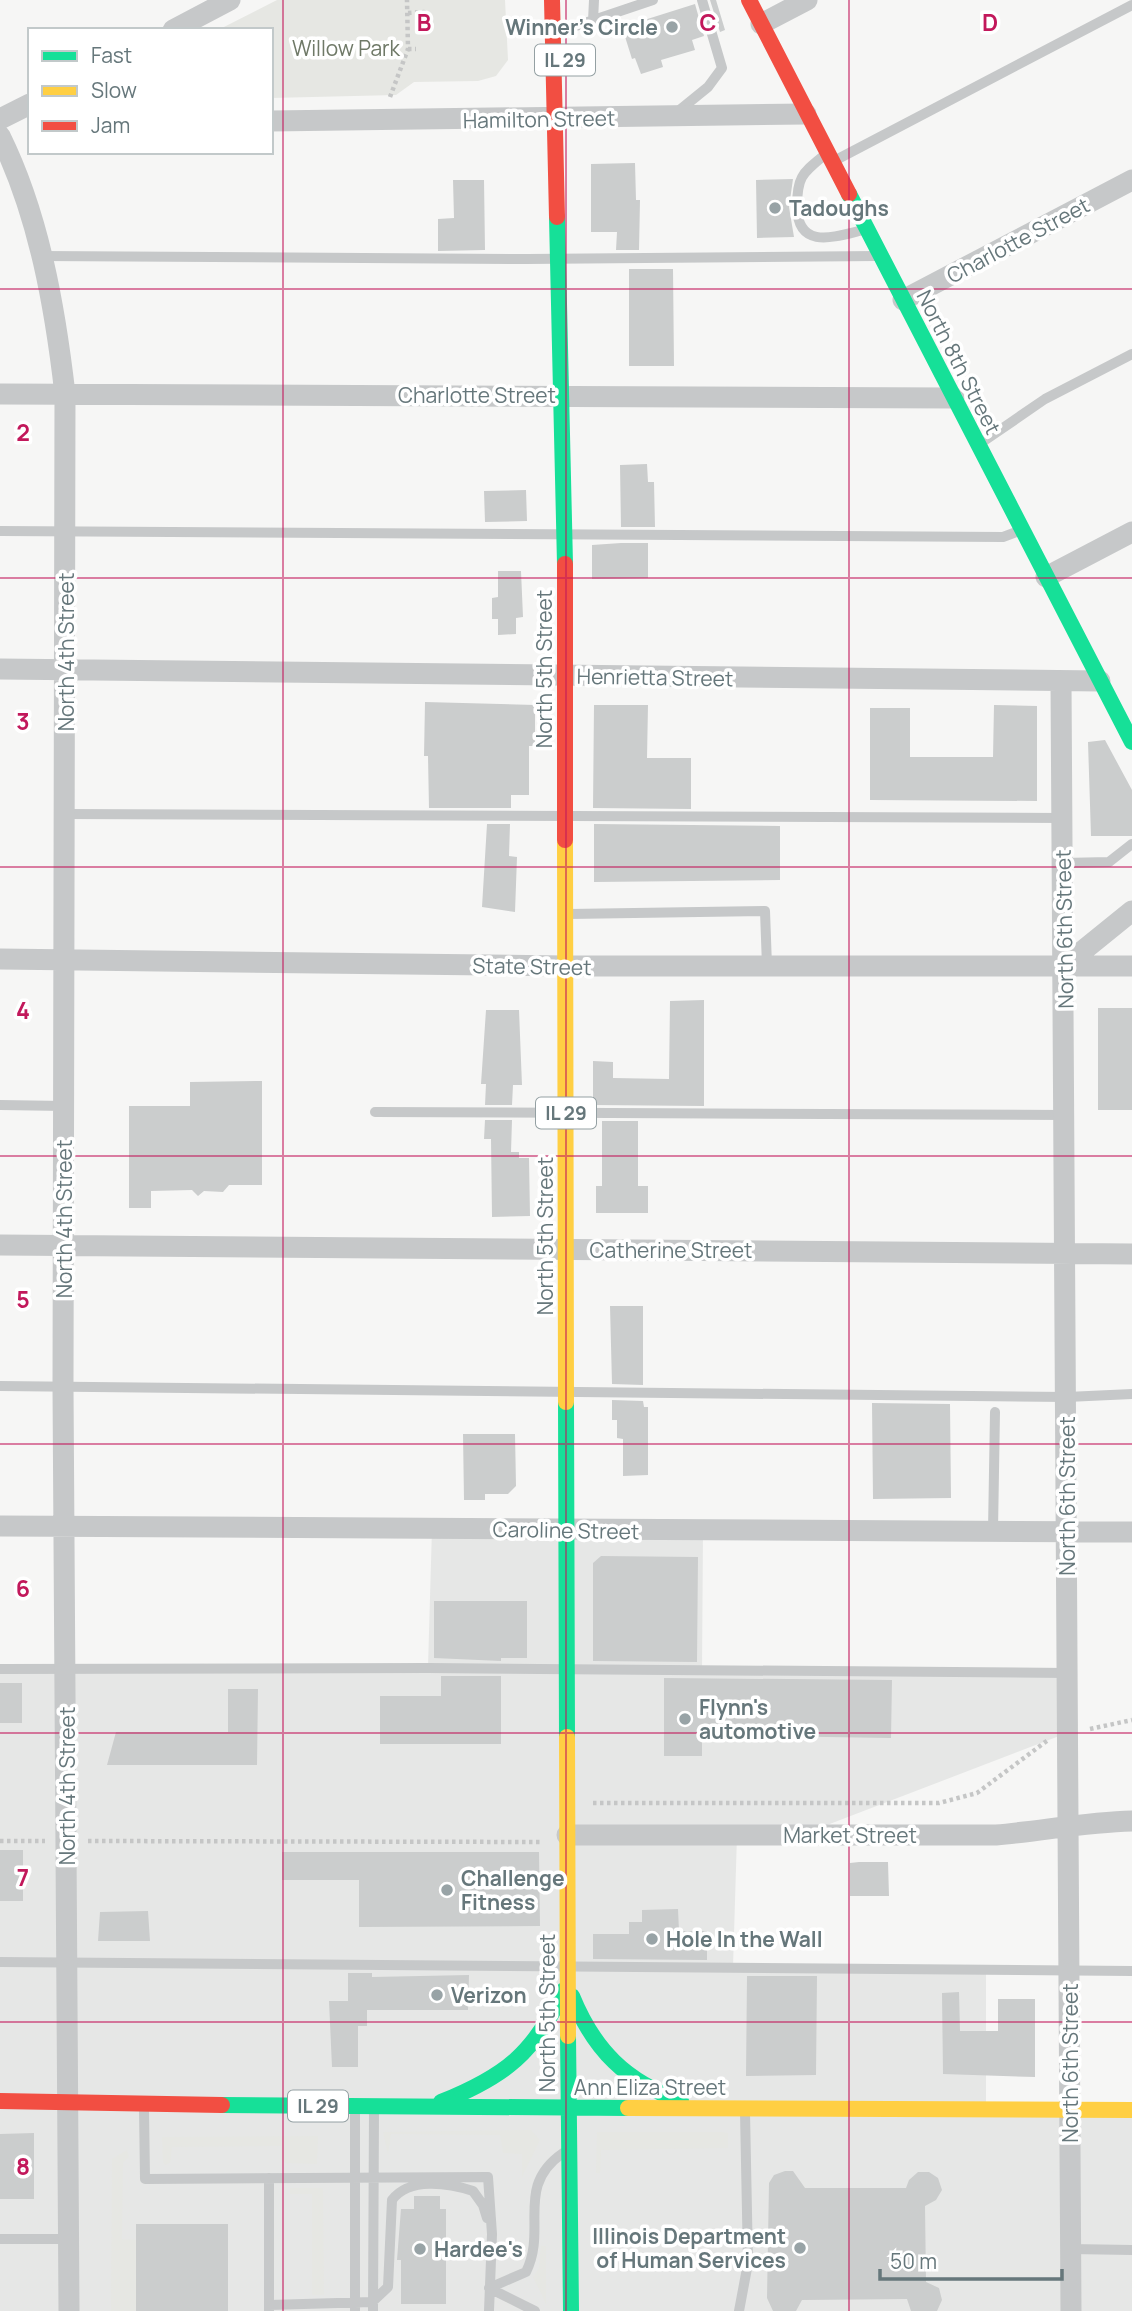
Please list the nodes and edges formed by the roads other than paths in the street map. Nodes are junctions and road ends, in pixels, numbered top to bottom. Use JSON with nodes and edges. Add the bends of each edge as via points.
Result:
{"nodes":[{"id":1,"x":230,"y":0,"type":"edge"},
{"id":2,"x":552,"y":0,"type":"edge"},
{"id":3,"x":568,"y":0,"type":"edge"},
{"id":4,"x":594,"y":0,"type":"edge"},
{"id":5,"x":653,"y":0,"type":"edge"},
{"id":6,"x":702,"y":0,"type":"edge"},
{"id":7,"x":749,"y":0,"type":"edge"},
{"id":8,"x":807,"y":0,"type":"edge"},
{"id":9,"x":1132,"y":5,"type":"edge"},
{"id":10,"x":593,"y":21,"type":"junction"},
{"id":11,"x":761,"y":24,"type":"junction"},
{"id":12,"x":177,"y":28,"type":"edge"},
{"id":13,"x":560,"y":32,"type":"junction"},
{"id":14,"x":28,"y":105,"type":"edge"},
{"id":15,"x":806,"y":114,"type":"junction"},
{"id":16,"x":671,"y":117,"type":"junction"},
{"id":17,"x":557,"y":119,"type":"junction"},
{"id":18,"x":0,"y":121,"type":"edge"},
{"id":19,"x":273,"y":121,"type":"edge"},
{"id":20,"x":28,"y":122,"type":"edge"},
{"id":21,"x":0,"y":136,"type":"edge"},
{"id":22,"x":829,"y":158,"type":"junction"},
{"id":23,"x":1132,"y":180,"type":"edge"},
{"id":24,"x":866,"y":229,"type":"junction"},
{"id":25,"x":40,"y":256,"type":"junction"},
{"id":26,"x":880,"y":256,"type":"junction"},
{"id":27,"x":558,"y":258,"type":"junction"},
{"id":28,"x":903,"y":300,"type":"junction"},
{"id":29,"x":1132,"y":354,"type":"edge"},
{"id":30,"x":0,"y":394,"type":"edge"},
{"id":31,"x":65,"y":394,"type":"junction"},
{"id":32,"x":562,"y":395,"type":"junction"},
{"id":33,"x":954,"y":398,"type":"junction"},
{"id":34,"x":978,"y":445,"type":"junction"},
{"id":35,"x":1022,"y":530,"type":"junction"},
{"id":36,"x":0,"y":531,"type":"edge"},
{"id":37,"x":66,"y":532,"type":"junction"},
{"id":38,"x":1132,"y":532,"type":"edge"},
{"id":39,"x":565,"y":536,"type":"junction"},
{"id":40,"x":1046,"y":577,"type":"junction"},
{"id":41,"x":0,"y":669,"type":"edge"},
{"id":42,"x":66,"y":670,"type":"junction"},
{"id":43,"x":565,"y":676,"type":"junction"},
{"id":44,"x":1100,"y":681,"type":"junction"},
{"id":45,"x":1060,"y":682,"type":"junction"},
{"id":46,"x":1125,"y":710,"type":"edge"},
{"id":47,"x":1132,"y":742,"type":"edge"},
{"id":48,"x":65,"y":814,"type":"junction"},
{"id":49,"x":566,"y":814,"type":"junction"},
{"id":50,"x":1062,"y":818,"type":"junction"},
{"id":51,"x":1132,"y":844,"type":"edge"},
{"id":52,"x":1063,"y":863,"type":"junction"},
{"id":53,"x":1132,"y":911,"type":"edge"},
{"id":54,"x":566,"y":914,"type":"junction"},
{"id":55,"x":0,"y":959,"type":"edge"},
{"id":56,"x":63,"y":960,"type":"junction"},
{"id":57,"x":566,"y":966,"type":"junction"},
{"id":58,"x":766,"y":966,"type":"junction"},
{"id":59,"x":1064,"y":966,"type":"junction"},
{"id":60,"x":1132,"y":966,"type":"edge"},
{"id":61,"x":0,"y":1105,"type":"edge"},
{"id":62,"x":65,"y":1106,"type":"junction"},
{"id":63,"x":375,"y":1112,"type":"dead end"},
{"id":64,"x":566,"y":1113,"type":"junction"},
{"id":65,"x":1065,"y":1115,"type":"junction"},
{"id":66,"x":0,"y":1245,"type":"edge"},
{"id":67,"x":65,"y":1245,"type":"junction"},
{"id":68,"x":566,"y":1250,"type":"junction"},
{"id":69,"x":1065,"y":1254,"type":"junction"},
{"id":70,"x":1132,"y":1254,"type":"edge"},
{"id":71,"x":0,"y":1386,"type":"edge"},
{"id":72,"x":63,"y":1387,"type":"junction"},
{"id":73,"x":567,"y":1392,"type":"junction"},
{"id":74,"x":1132,"y":1394,"type":"edge"},
{"id":75,"x":1067,"y":1397,"type":"junction"},
{"id":76,"x":995,"y":1412,"type":"dead end"},
{"id":77,"x":0,"y":1526,"type":"edge"},
{"id":78,"x":66,"y":1526,"type":"junction"},
{"id":79,"x":568,"y":1531,"type":"junction"},
{"id":80,"x":993,"y":1531,"type":"junction"},
{"id":81,"x":1068,"y":1531,"type":"junction"},
{"id":82,"x":1132,"y":1532,"type":"edge"},
{"id":83,"x":66,"y":1667,"type":"junction"},
{"id":84,"x":568,"y":1668,"type":"junction"},
{"id":85,"x":0,"y":1669,"type":"edge"},
{"id":86,"x":1067,"y":1673,"type":"junction"},
{"id":87,"x":1132,"y":1821,"type":"edge"},
{"id":88,"x":1068,"y":1825,"type":"junction"},
{"id":89,"x":567,"y":1835,"type":"junction"},
{"id":90,"x":0,"y":1962,"type":"edge"},
{"id":91,"x":69,"y":1962,"type":"junction"},
{"id":92,"x":1069,"y":1970,"type":"junction"},
{"id":93,"x":1132,"y":1971,"type":"edge"},
{"id":94,"x":567,"y":1974,"type":"junction"},
{"id":95,"x":0,"y":2101,"type":"edge"},
{"id":96,"x":69,"y":2101,"type":"junction"},
{"id":97,"x":144,"y":2102,"type":"junction"},
{"id":98,"x":355,"y":2106,"type":"junction"},
{"id":99,"x":431,"y":2106,"type":"junction"},
{"id":100,"x":374,"y":2107,"type":"junction"},
{"id":101,"x":568,"y":2108,"type":"junction"},
{"id":102,"x":707,"y":2109,"type":"junction"},
{"id":103,"x":745,"y":2109,"type":"junction"},
{"id":104,"x":1070,"y":2110,"type":"junction"},
{"id":105,"x":1132,"y":2110,"type":"edge"},
{"id":106,"x":569,"y":2149,"type":"junction"},
{"id":107,"x":354,"y":2176,"type":"junction"},
{"id":108,"x":373,"y":2176,"type":"junction"},
{"id":109,"x":269,"y":2178,"type":"junction"},
{"id":110,"x":492,"y":2234,"type":"junction"},
{"id":111,"x":0,"y":2239,"type":"edge"},
{"id":112,"x":69,"y":2239,"type":"junction"},
{"id":113,"x":1070,"y":2249,"type":"junction"},
{"id":114,"x":1132,"y":2250,"type":"edge"},
{"id":115,"x":489,"y":2288,"type":"junction"},
{"id":116,"x":372,"y":2306,"type":"edge"},
{"id":117,"x":355,"y":2307,"type":"edge"},
{"id":118,"x":269,"y":2308,"type":"edge"},
{"id":119,"x":69,"y":2311,"type":"edge"},
{"id":120,"x":489,"y":2311,"type":"edge"},
{"id":121,"x":535,"y":2311,"type":"edge"},
{"id":122,"x":572,"y":2311,"type":"edge"},
{"id":123,"x":739,"y":2311,"type":"edge"},
{"id":124,"x":1070,"y":2311,"type":"edge"}],
"edges":[{"from":1,"to":12,"type":"street"},
{"from":2,"to":13,"type":"main road","name":"North 5th Street","number":"IL 29"},
{"from":3,"to":13,"type":"main road","name":"North 5th Street","number":"IL 29"},
{"from":4,"to":10,"type":"lane"},
{"from":5,"to":10,"type":"lane"},
{"from":6,"to":16,"type":"lane","via":[[722,68],[708,87]]},
{"from":7,"to":11,"type":"main road","name":"North 8th Street"},
{"from":8,"to":11,"type":"street"},
{"from":9,"to":22,"type":"lane"},
{"from":10,"to":13,"type":"lane"},
{"from":11,"to":15,"type":"main road","name":"North 8th Street"},
{"from":13,"to":17,"type":"main road","name":"North 5th Street","number":"IL 29","via":[[552,89]]},
{"from":14,"to":18,"type":"street"},
{"from":15,"to":16,"type":"street","name":"Hamilton Street"},
{"from":15,"to":22,"type":"main road","name":"North 8th Street"},
{"from":16,"to":17,"type":"street","name":"Hamilton Street"},
{"from":17,"to":19,"type":"street","name":"Hamilton Street"},
{"from":17,"to":27,"type":"main road","name":"North 5th Street","number":"IL 29"},
{"from":18,"to":20,"type":"street"},
{"from":21,"to":25,"type":"street","name":"North 4th Street","via":[[23,187]]},
{"from":22,"to":24,"type":"main road","name":"North 8th Street"},
{"from":22,"to":24,"type":"lane","via":[[797,183],[797,223],[803,232],[816,237]]},
{"from":23,"to":28,"type":"street","name":"Charlotte Street"},
{"from":24,"to":26,"type":"main road","name":"North 8th Street"},
{"from":25,"to":27,"type":"lane"},
{"from":25,"to":31,"type":"street","name":"North 4th Street"},
{"from":26,"to":27,"type":"lane"},
{"from":26,"to":28,"type":"main road","name":"North 8th Street"},
{"from":27,"to":32,"type":"main road","name":"North 5th Street","number":"IL 29"},
{"from":28,"to":33,"type":"main road","name":"North 8th Street"},
{"from":29,"to":34,"type":"lane","via":[[1045,399]]},
{"from":30,"to":31,"type":"street","name":"Charlotte Street"},
{"from":31,"to":32,"type":"street","name":"Charlotte Street"},
{"from":31,"to":37,"type":"street","name":"North 4th Street"},
{"from":32,"to":33,"type":"street","name":"Charlotte Street"},
{"from":32,"to":39,"type":"main road","name":"North 5th Street","number":"IL 29"},
{"from":33,"to":34,"type":"main road","name":"North 8th Street"},
{"from":34,"to":35,"type":"main road","name":"North 8th Street"},
{"from":35,"to":39,"type":"lane","via":[[1003,537]]},
{"from":35,"to":40,"type":"main road","name":"North 8th Street"},
{"from":36,"to":37,"type":"lane"},
{"from":37,"to":39,"type":"lane"},
{"from":37,"to":42,"type":"street","name":"North 4th Street"},
{"from":38,"to":40,"type":"street"},
{"from":39,"to":43,"type":"main road","name":"North 5th Street","number":"IL 29"},
{"from":40,"to":44,"type":"main road","name":"North 8th Street"},
{"from":41,"to":42,"type":"street","name":"Henrietta Street"},
{"from":42,"to":43,"type":"street","name":"Henrietta Street"},
{"from":42,"to":48,"type":"street","name":"North 4th Street"},
{"from":43,"to":45,"type":"street","name":"Henrietta Street"},
{"from":43,"to":49,"type":"main road","name":"North 5th Street","number":"IL 29"},
{"from":44,"to":45,"type":"street","name":"Henrietta Street"},
{"from":44,"to":46,"type":"main road","name":"North 8th Street"},
{"from":45,"to":50,"type":"street","name":"North 6th Street"},
{"from":46,"to":47,"type":"main road","name":"North 8th Street"},
{"from":48,"to":49,"type":"lane"},
{"from":48,"to":56,"type":"street","name":"North 4th Street"},
{"from":49,"to":50,"type":"lane"},
{"from":49,"to":54,"type":"main road","name":"North 5th Street","number":"IL 29"},
{"from":50,"to":52,"type":"street","name":"North 6th Street"},
{"from":51,"to":52,"type":"lane","via":[[1109,862]]},
{"from":52,"to":59,"type":"street","name":"North 6th Street"},
{"from":53,"to":59,"type":"street"},
{"from":54,"to":57,"type":"main road","name":"North 5th Street","number":"IL 29"},
{"from":54,"to":58,"type":"lane","via":[[765,911]]},
{"from":55,"to":56,"type":"street","name":"State Street"},
{"from":56,"to":57,"type":"street","name":"State Street"},
{"from":56,"to":62,"type":"street","name":"North 4th Street"},
{"from":57,"to":58,"type":"street","name":"State Street"},
{"from":57,"to":64,"type":"main road","name":"North 5th Street","number":"IL 29"},
{"from":58,"to":59,"type":"street","name":"State Street"},
{"from":59,"to":60,"type":"street","name":"State Street"},
{"from":59,"to":65,"type":"street","name":"North 6th Street"},
{"from":61,"to":62,"type":"lane"},
{"from":62,"to":67,"type":"street","name":"North 4th Street"},
{"from":63,"to":64,"type":"lane"},
{"from":64,"to":65,"type":"lane"},
{"from":64,"to":68,"type":"main road","name":"North 5th Street","number":"IL 29"},
{"from":65,"to":69,"type":"street","name":"North 6th Street"},
{"from":66,"to":67,"type":"street","name":"Catherine Street"},
{"from":67,"to":68,"type":"street","name":"Catherine Street"},
{"from":67,"to":72,"type":"street","name":"North 4th Street"},
{"from":68,"to":69,"type":"street","name":"Catherine Street"},
{"from":68,"to":73,"type":"main road","name":"North 5th Street","number":"IL 29"},
{"from":69,"to":70,"type":"street","name":"Catherine Street"},
{"from":69,"to":75,"type":"street","name":"North 6th Street"},
{"from":71,"to":72,"type":"lane"},
{"from":72,"to":73,"type":"lane"},
{"from":72,"to":78,"type":"street","name":"North 4th Street"},
{"from":73,"to":75,"type":"lane"},
{"from":73,"to":79,"type":"main road","name":"North 5th Street","number":"IL 29"},
{"from":74,"to":75,"type":"lane"},
{"from":75,"to":81,"type":"street","name":"North 6th Street"},
{"from":76,"to":80,"type":"lane"},
{"from":77,"to":78,"type":"street","name":"Caroline Street"},
{"from":78,"to":79,"type":"street","name":"Caroline Street"},
{"from":78,"to":83,"type":"street","name":"North 4th Street"},
{"from":79,"to":80,"type":"street","name":"Caroline Street"},
{"from":79,"to":84,"type":"main road","name":"North 5th Street","number":"IL 29"},
{"from":80,"to":81,"type":"street","name":"Caroline Street"},
{"from":81,"to":82,"type":"street","name":"Caroline Street"},
{"from":81,"to":86,"type":"street","name":"North 6th Street"},
{"from":83,"to":84,"type":"lane"},
{"from":83,"to":85,"type":"lane"},
{"from":83,"to":91,"type":"street","name":"North 4th Street"},
{"from":84,"to":86,"type":"lane"},
{"from":84,"to":89,"type":"main road","name":"North 5th Street","number":"IL 29"},
{"from":86,"to":88,"type":"street","name":"North 6th Street"},
{"from":87,"to":88,"type":"street","name":"Market Street"},
{"from":88,"to":89,"type":"street","name":"Market Street","via":[[996,1835]]},
{"from":88,"to":92,"type":"street","name":"North 6th Street"},
{"from":89,"to":94,"type":"main road","name":"North 5th Street","number":"IL 29"},
{"from":90,"to":91,"type":"lane"},
{"from":91,"to":94,"type":"lane"},
{"from":91,"to":96,"type":"street","name":"North 4th Street"},
{"from":92,"to":93,"type":"lane"},
{"from":92,"to":94,"type":"lane"},
{"from":92,"to":104,"type":"street","name":"North 6th Street"},
{"from":94,"to":99,"type":"main road","via":[[545,2031],[511,2069]]},
{"from":94,"to":101,"type":"main road","name":"North 5th Street","number":"IL 29"},
{"from":94,"to":102,"type":"main road","via":[[578,2011],[605,2059],[650,2092]]},
{"from":95,"to":96,"type":"main road","name":"Ann Eliza Street","number":"IL 29"},
{"from":96,"to":97,"type":"main road","name":"Ann Eliza Street","number":"IL 29"},
{"from":96,"to":112,"type":"street","name":"North 4th Street"},
{"from":97,"to":98,"type":"main road","name":"Ann Eliza Street","number":"IL 29"},
{"from":97,"to":109,"type":"lane","via":[[145,2179]]},
{"from":98,"to":100,"type":"main road","name":"Ann Eliza Street","number":"IL 29"},
{"from":98,"to":107,"type":"lane"},
{"from":99,"to":100,"type":"main road","name":"Ann Eliza Street","number":"IL 29"},
{"from":99,"to":101,"type":"main road","name":"Ann Eliza Street","number":"IL 29"},
{"from":100,"to":108,"type":"lane"},
{"from":101,"to":102,"type":"main road","name":"Ann Eliza Street"},
{"from":101,"to":106,"type":"main road","name":"North 5th Street","number":"IL 29"},
{"from":102,"to":103,"type":"main road","name":"Ann Eliza Street"},
{"from":103,"to":104,"type":"main road","name":"Ann Eliza Street"},
{"from":103,"to":123,"type":"lane","via":[[748,2263]]},
{"from":104,"to":105,"type":"main road","name":"Ann Eliza Street"},
{"from":104,"to":113,"type":"street","name":"North 6th Street"},
{"from":106,"to":115,"type":"lane","via":[[548,2163],[539,2177],[532,2260],[526,2272]]},
{"from":106,"to":122,"type":"main road","name":"North 5th Street","number":"IL 29"},
{"from":107,"to":108,"type":"lane"},
{"from":107,"to":109,"type":"lane"},
{"from":107,"to":117,"type":"lane"},
{"from":108,"to":110,"type":"lane","via":[[488,2178]]},
{"from":108,"to":116,"type":"lane"},
{"from":109,"to":118,"type":"lane"},
{"from":110,"to":115,"type":"lane"},
{"from":110,"to":116,"type":"lane","via":[[473,2191],[417,2184],[400,2190],[392,2200],[388,2287]]},
{"from":111,"to":112,"type":"lane"},
{"from":112,"to":119,"type":"street","name":"North 4th Street"},
{"from":113,"to":114,"type":"lane"},
{"from":113,"to":124,"type":"street","name":"North 6th Street"},
{"from":115,"to":120,"type":"lane"},
{"from":115,"to":121,"type":"lane"},
{"from":116,"to":117,"type":"lane"},
{"from":117,"to":118,"type":"lane"}]}
